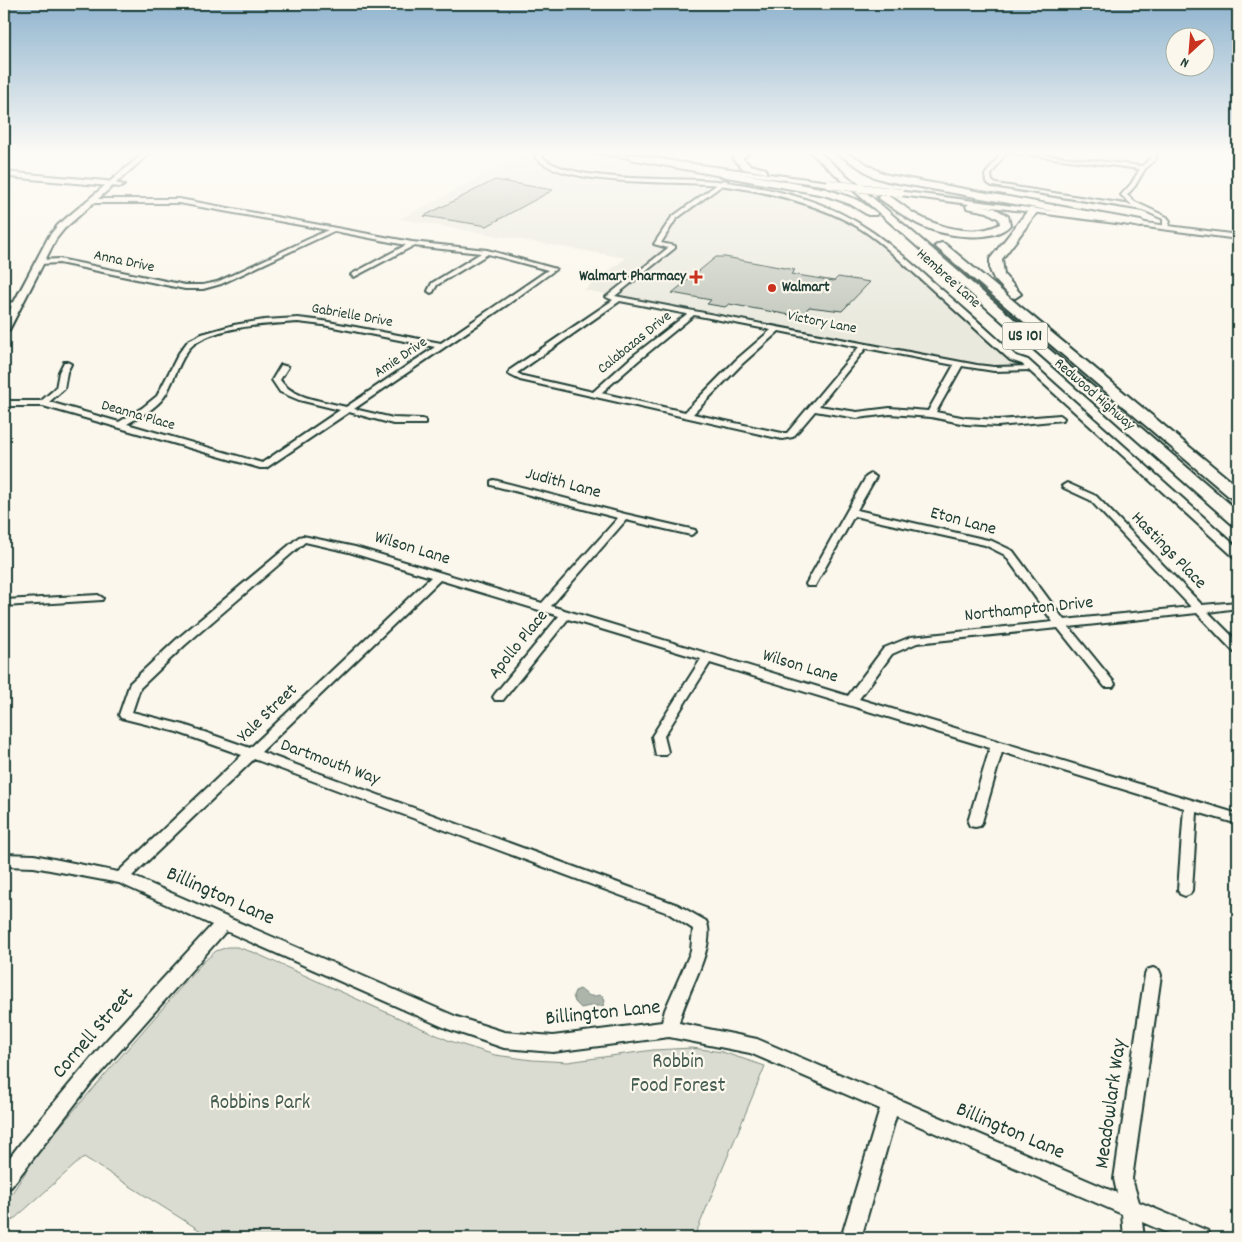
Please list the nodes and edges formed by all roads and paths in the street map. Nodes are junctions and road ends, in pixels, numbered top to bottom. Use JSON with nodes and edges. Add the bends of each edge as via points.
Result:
{"nodes":[{"id":1,"x":80,"y":210,"type":"edge"},
{"id":2,"x":227,"y":210,"type":"edge"},
{"id":3,"x":685,"y":210,"type":"edge"},
{"id":4,"x":827,"y":210,"type":"edge"},
{"id":5,"x":868,"y":210,"type":"edge"},
{"id":6,"x":881,"y":210,"type":"edge"},
{"id":7,"x":899,"y":210,"type":"edge"},
{"id":8,"x":904,"y":210,"type":"edge"},
{"id":9,"x":990,"y":210,"type":"edge"},
{"id":10,"x":1002,"y":210,"type":"edge"},
{"id":11,"x":1064,"y":210,"type":"edge"},
{"id":12,"x":1147,"y":210,"type":"edge"},
{"id":13,"x":1030,"y":215,"type":"junction"},
{"id":14,"x":1072,"y":215,"type":"joint"},
{"id":15,"x":1141,"y":224,"type":"junction"},
{"id":16,"x":1165,"y":227,"type":"junction"},
{"id":17,"x":335,"y":230,"type":"junction"},
{"id":18,"x":1238,"y":237,"type":"edge"},
{"id":19,"x":412,"y":244,"type":"junction"},
{"id":20,"x":486,"y":252,"type":"junction"},
{"id":21,"x":40,"y":262,"type":"junction"},
{"id":22,"x":946,"y":268,"type":"junction"},
{"id":23,"x":354,"y":275,"type":"dead end"},
{"id":24,"x":431,"y":291,"type":"dead end"},
{"id":25,"x":619,"y":299,"type":"junction"},
{"id":26,"x":17,"y":304,"type":"junction"},
{"id":27,"x":4,"y":305,"type":"edge"},
{"id":28,"x":693,"y":313,"type":"junction"},
{"id":29,"x":777,"y":329,"type":"junction"},
{"id":30,"x":4,"y":330,"type":"edge"},
{"id":31,"x":1057,"y":344,"type":"junction"},
{"id":32,"x":864,"y":345,"type":"junction"},
{"id":33,"x":442,"y":346,"type":"junction"},
{"id":34,"x":66,"y":364,"type":"dead end"},
{"id":35,"x":959,"y":364,"type":"junction"},
{"id":36,"x":1028,"y":365,"type":"junction"},
{"id":37,"x":284,"y":368,"type":"dead end"},
{"id":38,"x":595,"y":394,"type":"junction"},
{"id":39,"x":44,"y":403,"type":"junction"},
{"id":40,"x":4,"y":404,"type":"edge"},
{"id":41,"x":813,"y":408,"type":"junction"},
{"id":42,"x":350,"y":410,"type":"junction"},
{"id":43,"x":931,"y":414,"type":"junction"},
{"id":44,"x":686,"y":416,"type":"junction"},
{"id":45,"x":1060,"y":418,"type":"dead end"},
{"id":46,"x":422,"y":422,"type":"dead end"},
{"id":47,"x":120,"y":425,"type":"junction"},
{"id":48,"x":263,"y":466,"type":"joint"},
{"id":49,"x":870,"y":477,"type":"dead end"},
{"id":50,"x":494,"y":483,"type":"dead end"},
{"id":51,"x":1067,"y":486,"type":"dead end"},
{"id":52,"x":1238,"y":496,"type":"edge"},
{"id":53,"x":851,"y":512,"type":"junction"},
{"id":54,"x":624,"y":517,"type":"junction"},
{"id":55,"x":1238,"y":520,"type":"edge"},
{"id":56,"x":691,"y":532,"type":"dead end"},
{"id":57,"x":351,"y":549,"type":"joint"},
{"id":58,"x":1238,"y":554,"type":"edge"},
{"id":59,"x":438,"y":576,"type":"junction"},
{"id":60,"x":811,"y":584,"type":"dead end"},
{"id":61,"x":98,"y":598,"type":"dead end"},
{"id":62,"x":4,"y":603,"type":"edge"},
{"id":63,"x":1238,"y":605,"type":"edge"},
{"id":64,"x":544,"y":608,"type":"junction"},
{"id":65,"x":1199,"y":608,"type":"junction"},
{"id":66,"x":566,"y":614,"type":"junction"},
{"id":67,"x":1062,"y":624,"type":"junction"},
{"id":68,"x":1238,"y":649,"type":"edge"},
{"id":69,"x":708,"y":657,"type":"junction"},
{"id":70,"x":1109,"y":684,"type":"dead end"},
{"id":71,"x":499,"y":697,"type":"dead end"},
{"id":72,"x":851,"y":701,"type":"junction"},
{"id":73,"x":997,"y":745,"type":"junction"},
{"id":74,"x":661,"y":752,"type":"dead end"},
{"id":75,"x":251,"y":754,"type":"junction"},
{"id":76,"x":1191,"y":804,"type":"junction"},
{"id":77,"x":1238,"y":819,"type":"edge"},
{"id":78,"x":974,"y":822,"type":"dead end"},
{"id":79,"x":4,"y":860,"type":"edge"},
{"id":80,"x":122,"y":878,"type":"junction"},
{"id":81,"x":1185,"y":890,"type":"dead end"},
{"id":82,"x":223,"y":923,"type":"junction"},
{"id":83,"x":1153,"y":975,"type":"dead end"},
{"id":84,"x":669,"y":1029,"type":"junction"},
{"id":85,"x":890,"y":1105,"type":"junction"},
{"id":86,"x":4,"y":1180,"type":"edge"},
{"id":87,"x":1131,"y":1208,"type":"junction"},
{"id":88,"x":851,"y":1238,"type":"edge"},
{"id":89,"x":1134,"y":1238,"type":"edge"},
{"id":90,"x":1201,"y":1238,"type":"edge"}],
"edges":[{"from":1,"to":21,"type":"main road","via":[[61,226]]},
{"from":2,"to":17,"type":"street"},
{"from":3,"to":25,"type":"street","name":"Victory Lane","via":[[674,218],[657,244],[674,247],[609,297]]},
{"from":4,"to":36,"type":"street","name":"Hembree Lane","via":[[874,234],[1013,358]]},
{"from":5,"to":22,"type":"highway"},
{"from":6,"to":22,"type":"highway","name":"Redwood Highway","number":"US 101"},
{"from":7,"to":31,"type":"highway","name":"Redwood Highway","number":"US 101"},
{"from":8,"to":9,"type":"highway","via":[[926,224],[945,230],[983,232],[1001,227],[1006,221]]},
{"from":10,"to":13,"type":"main road"},
{"from":11,"to":15,"type":"highway"},
{"from":12,"to":16,"type":"street","via":[[1165,218]]},
{"from":13,"to":14,"type":"highway"},
{"from":13,"to":31,"type":"highway","via":[[994,266],[1001,281],[1056,333]]},
{"from":14,"to":15,"type":"main road"},
{"from":15,"to":16,"type":"main road"},
{"from":16,"to":18,"type":"main road"},
{"from":17,"to":19,"type":"street"},
{"from":17,"to":21,"type":"street","name":"Anna Drive","via":[[219,283],[203,287],[185,287],[59,261]]},
{"from":19,"to":20,"type":"street"},
{"from":19,"to":23,"type":"street"},
{"from":20,"to":24,"type":"street","via":[[434,284]]},
{"from":20,"to":33,"type":"street","name":"Amie Drive","via":[[553,269]]},
{"from":21,"to":26,"type":"main road"},
{"from":22,"to":55,"type":"highway","name":"Redwood Highway","number":"US 101"},
{"from":25,"to":28,"type":"street","name":"Victory Lane"},
{"from":25,"to":38,"type":"street","via":[[512,374]]},
{"from":26,"to":27,"type":"street"},
{"from":26,"to":30,"type":"main road"},
{"from":28,"to":29,"type":"street","name":"Victory Lane"},
{"from":28,"to":38,"type":"street","name":"Calabazas Drive"},
{"from":29,"to":32,"type":"street","name":"Victory Lane"},
{"from":29,"to":44,"type":"street"},
{"from":31,"to":52,"type":"highway","name":"Redwood Highway","number":"US 101"},
{"from":32,"to":35,"type":"street","name":"Victory Lane"},
{"from":32,"to":41,"type":"street"},
{"from":33,"to":42,"type":"street","name":"Amie Drive"},
{"from":33,"to":47,"type":"street","name":"Gabrielle Drive","via":[[298,320],[234,327],[191,343],[160,397]]},
{"from":34,"to":39,"type":"street","via":[[60,389]]},
{"from":35,"to":36,"type":"street","name":"Victory Lane","via":[[994,369]]},
{"from":35,"to":43,"type":"street"},
{"from":36,"to":58,"type":"street","name":"Hembree Lane"},
{"from":37,"to":42,"type":"street","via":[[276,380],[283,390]]},
{"from":38,"to":44,"type":"street"},
{"from":39,"to":40,"type":"street","name":"Deanna Place"},
{"from":39,"to":47,"type":"street","name":"Deanna Place"},
{"from":41,"to":43,"type":"street","via":[[857,415],[890,411]]},
{"from":41,"to":44,"type":"street","via":[[790,436]]},
{"from":42,"to":46,"type":"street","via":[[393,421]]},
{"from":42,"to":48,"type":"street","name":"Amie Drive"},
{"from":43,"to":45,"type":"street","via":[[998,423]]},
{"from":47,"to":48,"type":"street","name":"Deanna Place"},
{"from":49,"to":53,"type":"street"},
{"from":50,"to":54,"type":"street","name":"Judith Lane"},
{"from":51,"to":65,"type":"street","name":"Hastings Place","via":[[1093,498]]},
{"from":53,"to":60,"type":"street"},
{"from":53,"to":67,"type":"street","name":"Eton Lane","via":[[988,543],[1008,553]]},
{"from":54,"to":56,"type":"street","name":"Judith Lane"},
{"from":54,"to":64,"type":"street"},
{"from":57,"to":59,"type":"street","name":"Wilson Lane"},
{"from":57,"to":75,"type":"street","name":"Dartmouth Way","via":[[303,539],[134,686],[125,715],[180,728]]},
{"from":59,"to":64,"type":"street","name":"Wilson Lane"},
{"from":59,"to":75,"type":"street","name":"Yale Street"},
{"from":61,"to":62,"type":"street"},
{"from":63,"to":65,"type":"street","name":"Northampton Drive"},
{"from":64,"to":66,"type":"street","name":"Wilson Lane"},
{"from":65,"to":67,"type":"street","name":"Northampton Drive"},
{"from":65,"to":68,"type":"street","name":"Hastings Place"},
{"from":66,"to":69,"type":"street","name":"Wilson Lane"},
{"from":66,"to":71,"type":"street","name":"Apollo Place"},
{"from":67,"to":70,"type":"street","name":"Eton Lane"},
{"from":67,"to":72,"type":"street","name":"Northampton Drive","via":[[915,640],[888,651]]},
{"from":69,"to":72,"type":"street","name":"Wilson Lane"},
{"from":69,"to":74,"type":"street","via":[[658,736]]},
{"from":72,"to":73,"type":"street","name":"Wilson Lane"},
{"from":73,"to":76,"type":"street","name":"Wilson Lane"},
{"from":73,"to":78,"type":"street"},
{"from":75,"to":80,"type":"street","name":"Yale Street"},
{"from":75,"to":84,"type":"street","name":"Dartmouth Way","via":[[673,909],[701,926],[699,951],[673,1010]]},
{"from":76,"to":77,"type":"street","name":"Wilson Lane"},
{"from":76,"to":81,"type":"street"},
{"from":79,"to":80,"type":"street","name":"Billington Lane","via":[[34,861]]},
{"from":80,"to":82,"type":"street","name":"Billington Lane"},
{"from":82,"to":84,"type":"street","name":"Billington Lane","via":[[454,1024],[504,1040],[553,1044]]},
{"from":82,"to":86,"type":"street","name":"Cornell Street","via":[[108,1050],[38,1133]]},
{"from":83,"to":87,"type":"street","name":"Meadowlark Way","via":[[1123,1179]]},
{"from":84,"to":85,"type":"street","name":"Billington Lane","via":[[750,1045]]},
{"from":85,"to":87,"type":"street","name":"Billington Lane"},
{"from":85,"to":88,"type":"street"},
{"from":87,"to":89,"type":"street","name":"Meadowlark Way"},
{"from":87,"to":90,"type":"street","name":"Billington Lane"}]}
